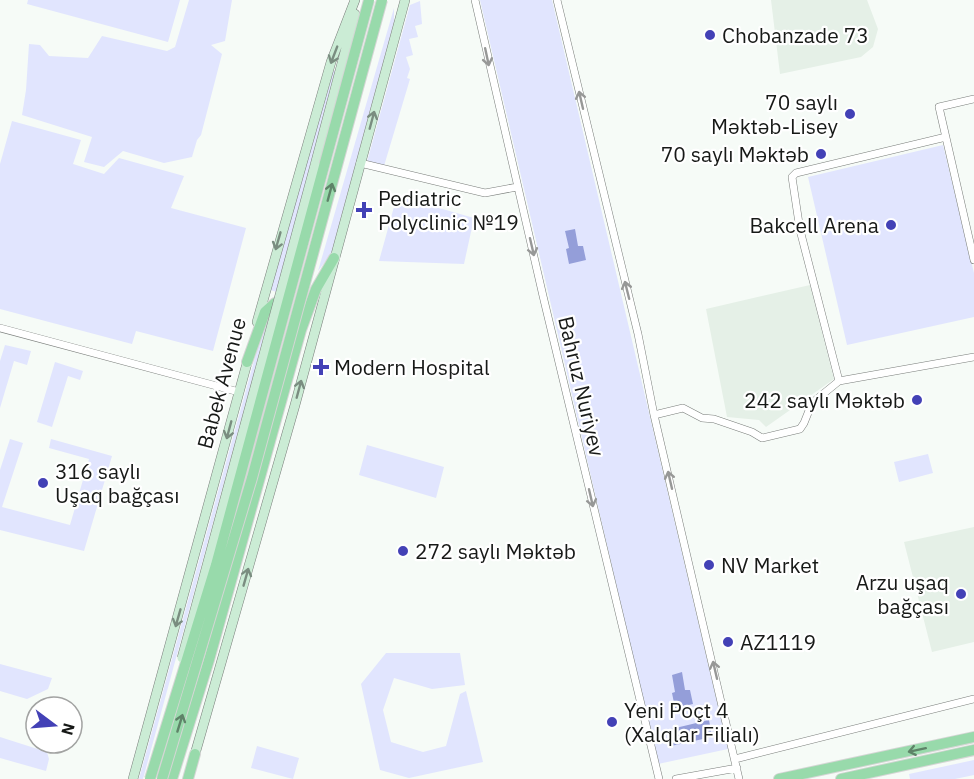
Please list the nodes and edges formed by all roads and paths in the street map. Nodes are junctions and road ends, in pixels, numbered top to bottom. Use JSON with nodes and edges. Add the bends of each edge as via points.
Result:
{"nodes":[{"id":1,"x":356,"y":0,"type":"edge"},
{"id":2,"x":369,"y":0,"type":"edge"},
{"id":3,"x":382,"y":0,"type":"edge"},
{"id":4,"x":398,"y":0,"type":"edge"},
{"id":5,"x":405,"y":0,"type":"edge"},
{"id":6,"x":475,"y":0,"type":"edge"},
{"id":7,"x":557,"y":0,"type":"edge"},
{"id":8,"x":398,"y":23,"type":"junction"},
{"id":9,"x":974,"y":99,"type":"edge"},
{"id":10,"x":946,"y":137,"type":"junction"},
{"id":11,"x":360,"y":163,"type":"junction"},
{"id":12,"x":518,"y":187,"type":"junction"},
{"id":13,"x":334,"y":258,"type":"junction"},
{"id":14,"x":974,"y":261,"type":"edge"},
{"id":15,"x":0,"y":328,"type":"edge"},
{"id":16,"x":301,"y":330,"type":"junction"},
{"id":17,"x":974,"y":357,"type":"edge"},
{"id":18,"x":247,"y":362,"type":"junction"},
{"id":19,"x":839,"y":381,"type":"junction"},
{"id":20,"x":239,"y":392,"type":"junction"},
{"id":21,"x":654,"y":415,"type":"junction"},
{"id":22,"x":974,"y":699,"type":"edge"},
{"id":23,"x":974,"y":737,"type":"edge"},
{"id":24,"x":974,"y":750,"type":"edge"},
{"id":25,"x":195,"y":754,"type":"joint"},
{"id":26,"x":735,"y":759,"type":"junction"},
{"id":27,"x":737,"y":768,"type":"junction"},
{"id":28,"x":132,"y":779,"type":"edge"},
{"id":29,"x":149,"y":779,"type":"edge"},
{"id":30,"x":162,"y":779,"type":"edge"},
{"id":31,"x":172,"y":779,"type":"edge"},
{"id":32,"x":187,"y":779,"type":"edge"},
{"id":33,"x":659,"y":779,"type":"edge"},
{"id":34,"x":676,"y":779,"type":"edge"},
{"id":35,"x":739,"y":779,"type":"edge"},
{"id":36,"x":779,"y":779,"type":"edge"},
{"id":37,"x":841,"y":779,"type":"edge"}],
"edges":[{"from":1,"to":18,"type":"main road","name":"Babek Avenue","one_way":true,"via":[[321,95]]},
{"from":1,"to":29,"type":"main road","bridge":true,"via":[[343,65]]},
{"from":2,"to":29,"type":"main road","name":"Babek Avenue","bridge":true,"via":[[216,565]]},
{"from":30,"to":3,"type":"main road","one_way":true,"bridge":true,"via":[[252,478]]},
{"from":4,"to":8,"type":"main road"},
{"from":5,"to":8,"type":"main road"},
{"from":6,"to":12,"type":"street","name":"Bahruz Nuriyev","one_way":true},
{"from":21,"to":7,"type":"street","one_way":true,"via":[[638,333]]},
{"from":11,"to":8,"type":"main road","one_way":true},
{"from":9,"to":10,"type":"street","via":[[939,107]]},
{"from":10,"to":14,"type":"street"},
{"from":10,"to":19,"type":"street","via":[[792,177],[800,230]]},
{"from":11,"to":12,"type":"street","via":[[485,193]]},
{"from":11,"to":13,"type":"main road"},
{"from":12,"to":33,"type":"street","name":"Bahruz Nuriyev","one_way":true},
{"from":13,"to":16,"type":"main road","via":[[316,290]]},
{"from":25,"to":13,"type":"main road","one_way":true},
{"from":15,"to":20,"type":"street"},
{"from":16,"to":18,"type":"main road","via":[[301,315],[296,307],[282,302],[271,305]]},
{"from":16,"to":31,"type":"main road"},
{"from":17,"to":19,"type":"street"},
{"from":18,"to":20,"type":"main road","name":"Babek Avenue"},
{"from":19,"to":21,"type":"street","via":[[812,403],[800,429],[762,438],[683,408]]},
{"from":20,"to":28,"type":"main road","name":"Babek Avenue","one_way":true},
{"from":26,"to":21,"type":"street","one_way":true},
{"from":22,"to":26,"type":"street"},
{"from":23,"to":36,"type":"main road","one_way":true},
{"from":24,"to":37,"type":"main road"},
{"from":25,"to":32,"type":"main road"},
{"from":26,"to":27,"type":"street"},
{"from":27,"to":34,"type":"street"},
{"from":27,"to":35,"type":"street"}]}
